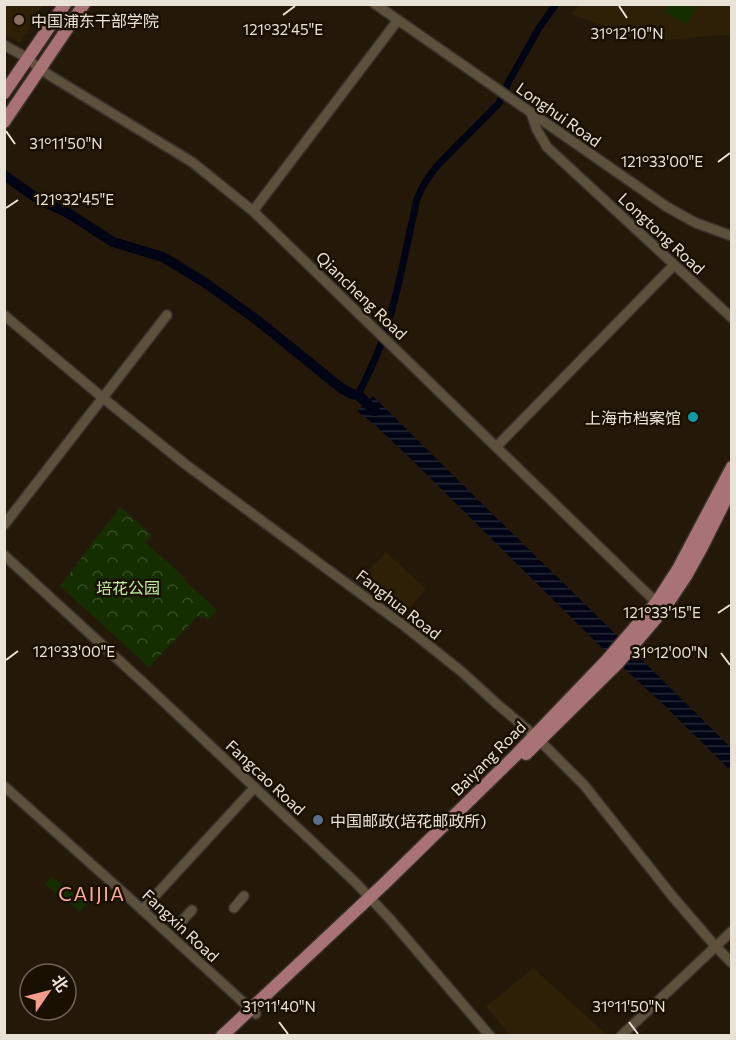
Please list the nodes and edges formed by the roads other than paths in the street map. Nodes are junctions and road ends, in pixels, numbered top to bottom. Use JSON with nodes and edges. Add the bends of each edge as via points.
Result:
{"nodes":[{"id":1,"x":65,"y":4,"type":"edge"},
{"id":2,"x":84,"y":4,"type":"edge"},
{"id":3,"x":375,"y":4,"type":"edge"},
{"id":4,"x":398,"y":20,"type":"junction"},
{"id":5,"x":4,"y":45,"type":"edge"},
{"id":6,"x":28,"y":59,"type":"junction"},
{"id":7,"x":41,"y":69,"type":"junction"},
{"id":8,"x":4,"y":93,"type":"edge"},
{"id":9,"x":531,"y":113,"type":"junction"},
{"id":10,"x":4,"y":122,"type":"edge"},
{"id":11,"x":254,"y":211,"type":"junction"},
{"id":12,"x":732,"y":236,"type":"edge"},
{"id":13,"x":674,"y":265,"type":"junction"},
{"id":14,"x":4,"y":315,"type":"edge"},
{"id":15,"x":167,"y":315,"type":"dead end"},
{"id":16,"x":732,"y":318,"type":"edge"},
{"id":17,"x":103,"y":398,"type":"junction"},
{"id":18,"x":497,"y":447,"type":"junction"},
{"id":19,"x":732,"y":467,"type":"edge"},
{"id":20,"x":732,"y":487,"type":"edge"},
{"id":21,"x":4,"y":525,"type":"edge"},
{"id":22,"x":4,"y":555,"type":"edge"},
{"id":23,"x":660,"y":606,"type":"junction"},
{"id":24,"x":537,"y":738,"type":"junction"},
{"id":25,"x":4,"y":786,"type":"edge"},
{"id":26,"x":255,"y":787,"type":"junction"},
{"id":27,"x":244,"y":896,"type":"dead end"},
{"id":28,"x":373,"y":899,"type":"junction"},
{"id":29,"x":234,"y":908,"type":"dead end"},
{"id":30,"x":142,"y":910,"type":"junction"},
{"id":31,"x":192,"y":910,"type":"dead end"},
{"id":32,"x":181,"y":922,"type":"dead end"},
{"id":33,"x":732,"y":931,"type":"edge"},
{"id":34,"x":716,"y":947,"type":"junction"},
{"id":35,"x":732,"y":963,"type":"edge"},
{"id":36,"x":253,"y":1012,"type":"junction"},
{"id":37,"x":222,"y":1035,"type":"edge"},
{"id":38,"x":233,"y":1035,"type":"edge"},
{"id":39,"x":490,"y":1035,"type":"edge"},
{"id":40,"x":621,"y":1035,"type":"edge"}],
"edges":[{"from":1,"to":6,"type":"main road"},
{"from":2,"to":7,"type":"main road"},
{"from":3,"to":4,"type":"street","name":"Longhui Road"},
{"from":4,"to":9,"type":"street","name":"Longhui Road"},
{"from":4,"to":11,"type":"street"},
{"from":5,"to":6,"type":"street","name":"Qiancheng Road"},
{"from":6,"to":7,"type":"street","name":"Qiancheng Road"},
{"from":6,"to":8,"type":"main road"},
{"from":7,"to":10,"type":"main road"},
{"from":7,"to":11,"type":"street","name":"Qiancheng Road","via":[[192,162]]},
{"from":9,"to":12,"type":"street","name":"Longhui Road","via":[[667,207]]},
{"from":9,"to":13,"type":"street","name":"Longtong Road","via":[[548,147]]},
{"from":11,"to":18,"type":"street","name":"Qiancheng Road"},
{"from":13,"to":16,"type":"street","name":"Longtong Road"},
{"from":13,"to":18,"type":"street"},
{"from":14,"to":17,"type":"street","name":"Fanghua Road"},
{"from":15,"to":17,"type":"street"},
{"from":17,"to":21,"type":"street"},
{"from":17,"to":24,"type":"street","name":"Fanghua Road","via":[[185,464],[407,627]]},
{"from":18,"to":23,"type":"street","name":"Qiancheng Road"},
{"from":19,"to":23,"type":"main road","name":"Baiyang Road"},
{"from":20,"to":23,"type":"main road","name":"Baiyang Road","via":[[686,576]]},
{"from":22,"to":26,"type":"street","name":"Fangcao Road"},
{"from":23,"to":24,"type":"main road","name":"Baiyang Road"},
{"from":24,"to":28,"type":"main road","name":"Baiyang Road"},
{"from":24,"to":34,"type":"street","name":"Fanghua Road","via":[[584,785]]},
{"from":25,"to":30,"type":"street","name":"Fangxin Road"},
{"from":26,"to":28,"type":"street","name":"Fangcao Road"},
{"from":26,"to":30,"type":"street"},
{"from":27,"to":29,"type":"street"},
{"from":28,"to":36,"type":"main road","name":"Baiyang Road"},
{"from":28,"to":39,"type":"street","name":"Fangcao Road"},
{"from":30,"to":36,"type":"street","name":"Fangxin Road"},
{"from":31,"to":32,"type":"street"},
{"from":33,"to":34,"type":"street"},
{"from":34,"to":35,"type":"street","name":"Fanghua Road"},
{"from":34,"to":40,"type":"street"},
{"from":36,"to":37,"type":"main road","name":"Baiyang Road"},
{"from":36,"to":38,"type":"main road","name":"Baiyang Road"}]}
